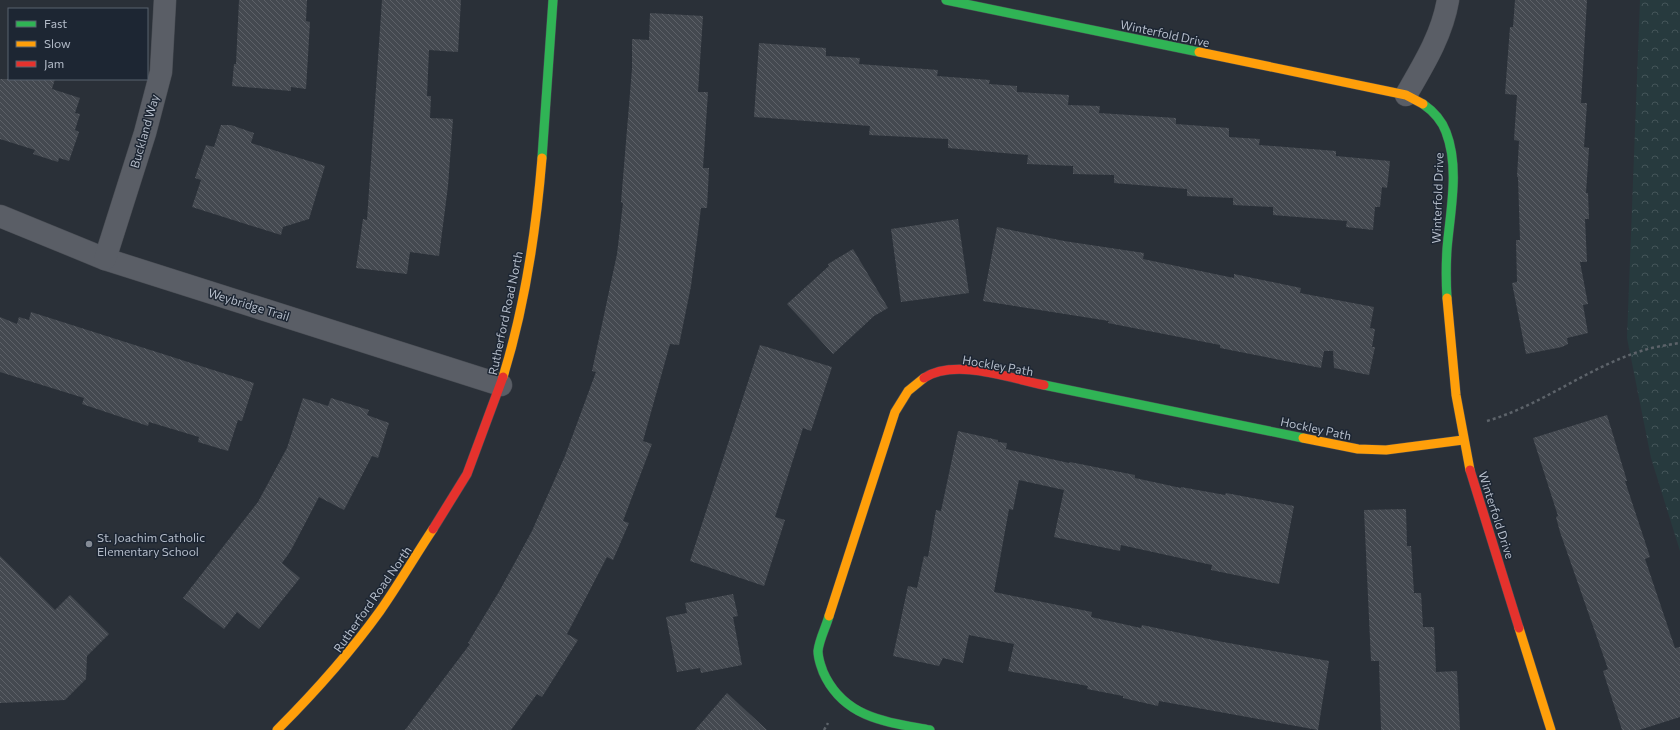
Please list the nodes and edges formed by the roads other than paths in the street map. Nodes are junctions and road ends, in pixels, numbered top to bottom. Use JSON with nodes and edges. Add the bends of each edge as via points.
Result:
{"nodes":[{"id":1,"x":165,"y":0,"type":"edge"},
{"id":2,"x":553,"y":0,"type":"edge"},
{"id":3,"x":946,"y":0,"type":"edge"},
{"id":4,"x":1448,"y":0,"type":"edge"},
{"id":5,"x":1406,"y":95,"type":"junction"},
{"id":6,"x":0,"y":216,"type":"edge"},
{"id":7,"x":105,"y":259,"type":"junction"},
{"id":8,"x":501,"y":385,"type":"junction"},
{"id":9,"x":1463,"y":440,"type":"junction"},
{"id":10,"x":280,"y":729,"type":"edge"},
{"id":11,"x":930,"y":730,"type":"edge"},
{"id":12,"x":1552,"y":730,"type":"edge"}],
"edges":[{"from":1,"to":7,"type":"street","name":"Buckland Way","via":[[161,72],[145,133]]},
{"from":2,"to":8,"type":"street","name":"Rutherford Road North","via":[[534,235],[524,292]]},
{"from":3,"to":5,"type":"street","name":"Winterfold Drive"},
{"from":4,"to":5,"type":"street","via":[[1432,52]]},
{"from":5,"to":9,"type":"street","name":"Winterfold Drive","via":[[1426,104],[1446,131],[1450,146],[1446,263],[1448,326]]},
{"from":6,"to":7,"type":"street","name":"Weybridge Trail"},
{"from":7,"to":8,"type":"street","name":"Weybridge Trail"},
{"from":8,"to":10,"type":"street","name":"Rutherford Road North","via":[[466,477],[417,557],[338,666]]},
{"from":9,"to":11,"type":"street","name":"Hockley Path","via":[[1386,450],[1358,449],[971,370],[943,370],[920,379],[902,397],[895,412],[818,652],[827,681],[837,698],[848,706],[874,718]]},
{"from":9,"to":12,"type":"street","name":"Winterfold Drive"}]}
